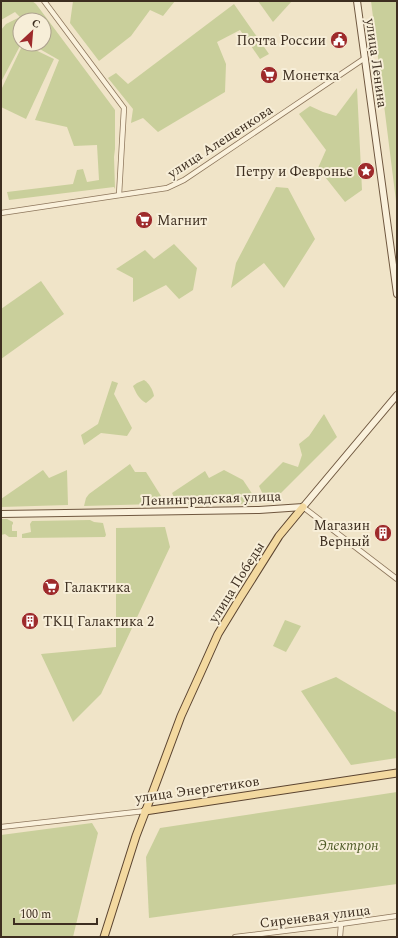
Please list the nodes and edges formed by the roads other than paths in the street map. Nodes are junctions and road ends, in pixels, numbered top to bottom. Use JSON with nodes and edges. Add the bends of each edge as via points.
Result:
{"nodes":[{"id":1,"x":44,"y":1,"type":"edge"},
{"id":2,"x":357,"y":1,"type":"edge"},
{"id":3,"x":365,"y":58,"type":"junction"},
{"id":4,"x":119,"y":195,"type":"junction"},
{"id":5,"x":1,"y":213,"type":"edge"},
{"id":6,"x":397,"y":294,"type":"edge"},
{"id":7,"x":397,"y":395,"type":"edge"},
{"id":8,"x":303,"y":507,"type":"junction"},
{"id":9,"x":1,"y":514,"type":"edge"},
{"id":10,"x":397,"y":579,"type":"edge"},
{"id":11,"x":397,"y":773,"type":"edge"},
{"id":12,"x":146,"y":811,"type":"junction"},
{"id":13,"x":1,"y":827,"type":"edge"},
{"id":14,"x":397,"y":916,"type":"edge"},
{"id":15,"x":341,"y":924,"type":"junction"},
{"id":16,"x":104,"y":937,"type":"edge"},
{"id":17,"x":237,"y":937,"type":"edge"},
{"id":18,"x":340,"y":937,"type":"edge"}],
"edges":[{"from":1,"to":4,"type":"street","via":[[124,108]]},
{"from":2,"to":3,"type":"main road","name":"улица Ленина"},
{"from":3,"to":4,"type":"street","name":"улица Алещенкова","via":[[184,180],[167,188]]},
{"from":3,"to":6,"type":"main road","name":"улица Ленина"},
{"from":4,"to":5,"type":"street","name":"улица Алещенкова"},
{"from":7,"to":8,"type":"main road","name":"улица Победы"},
{"from":8,"to":9,"type":"main road","name":"Ленинградская улица"},
{"from":8,"to":10,"type":"street"},
{"from":8,"to":12,"type":"main road","name":"улица Победы","via":[[279,536],[218,634],[181,716]]},
{"from":11,"to":12,"type":"main road","name":"улица Энергетиков"},
{"from":12,"to":13,"type":"street","name":"улица Энергетиков"},
{"from":12,"to":16,"type":"main road","name":"улица Победы"},
{"from":14,"to":15,"type":"street","name":"Сиреневая улица"},
{"from":15,"to":17,"type":"street","name":"Сиреневая улица"},
{"from":15,"to":18,"type":"street"}]}
